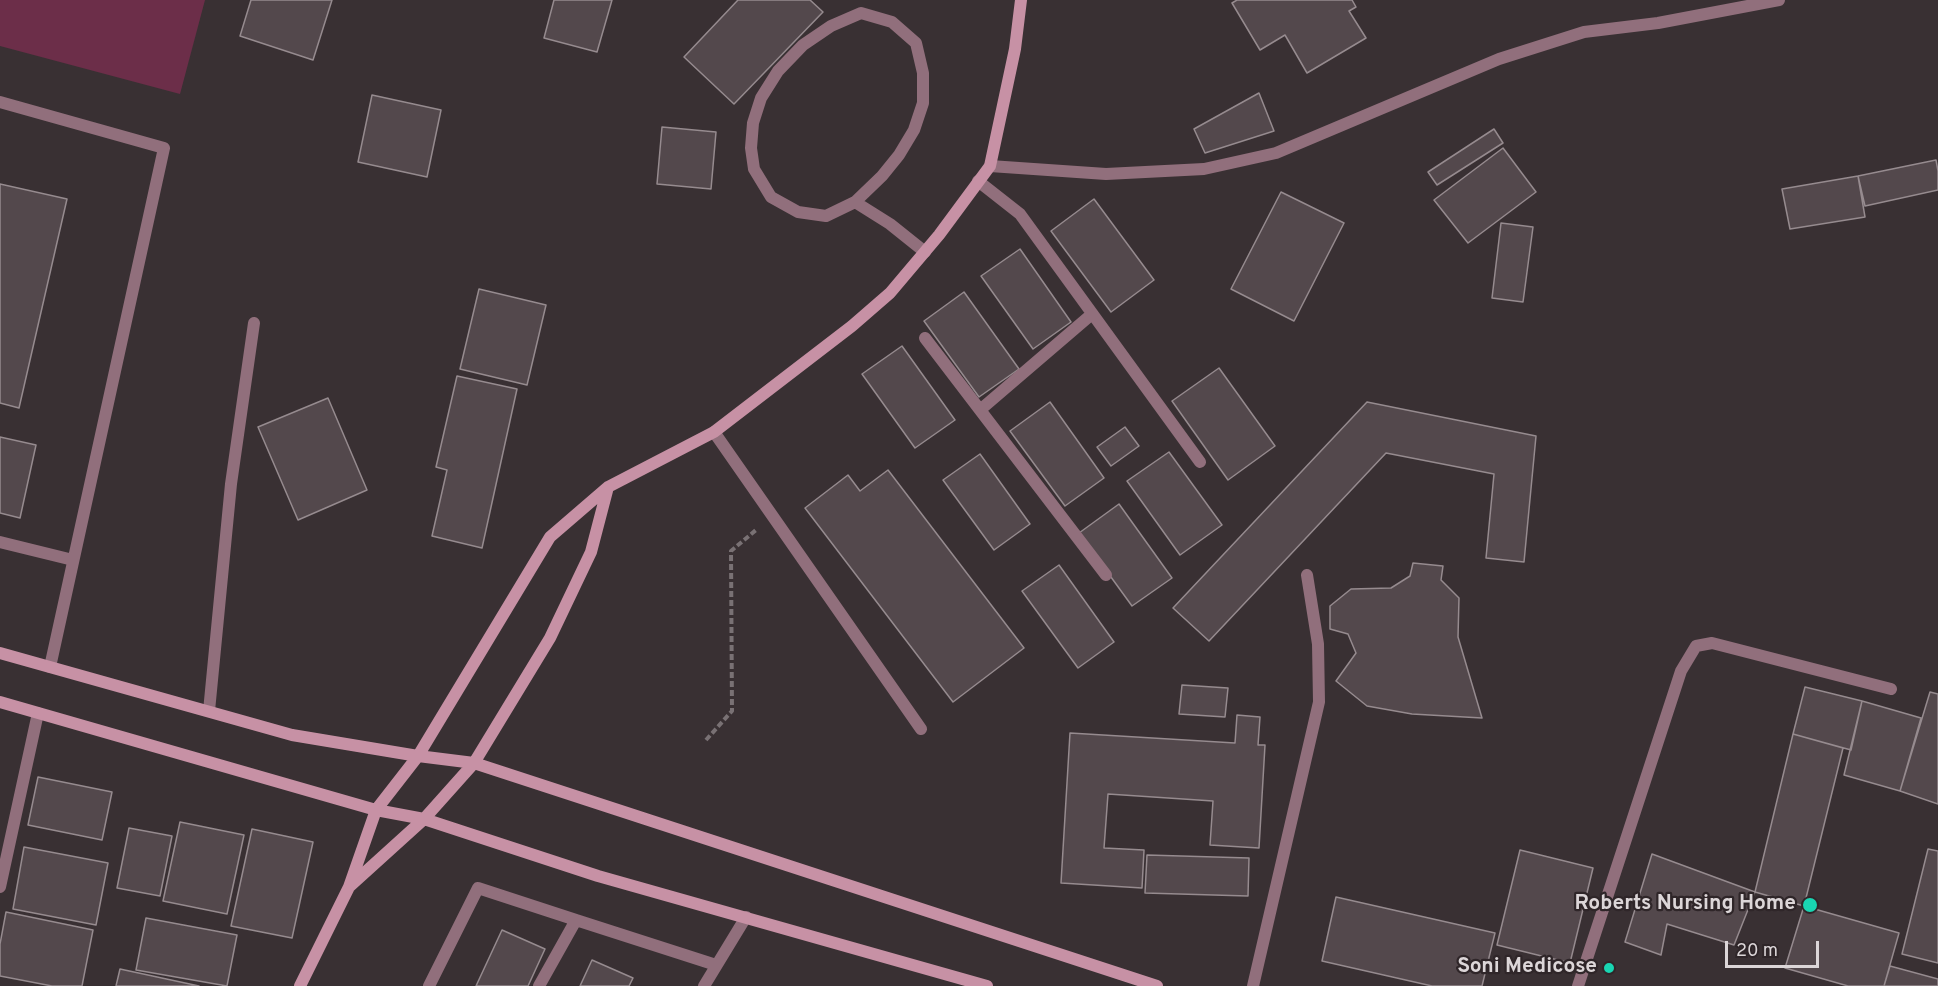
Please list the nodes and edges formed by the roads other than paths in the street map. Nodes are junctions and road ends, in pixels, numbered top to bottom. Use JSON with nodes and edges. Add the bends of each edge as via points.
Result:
{"nodes":[{"id":1,"x":1021,"y":0,"type":"edge"},
{"id":2,"x":1779,"y":0,"type":"edge"},
{"id":3,"x":0,"y":102,"type":"edge"},
{"id":4,"x":990,"y":166,"type":"junction"},
{"id":5,"x":978,"y":181,"type":"junction"},
{"id":6,"x":855,"y":202,"type":"junction"},
{"id":7,"x":925,"y":252,"type":"junction"},
{"id":8,"x":1092,"y":314,"type":"junction"},
{"id":9,"x":254,"y":323,"type":"dead end"},
{"id":10,"x":925,"y":338,"type":"dead end"},
{"id":11,"x":980,"y":410,"type":"junction"},
{"id":12,"x":714,"y":432,"type":"junction"},
{"id":13,"x":1200,"y":462,"type":"dead end"},
{"id":14,"x":608,"y":487,"type":"junction"},
{"id":15,"x":0,"y":542,"type":"edge"},
{"id":16,"x":73,"y":560,"type":"junction"},
{"id":17,"x":1106,"y":575,"type":"dead end"},
{"id":18,"x":1306,"y":575,"type":"dead end"},
{"id":19,"x":0,"y":653,"type":"edge"},
{"id":20,"x":50,"y":667,"type":"junction"},
{"id":21,"x":1891,"y":688,"type":"dead end"},
{"id":22,"x":0,"y":702,"type":"edge"},
{"id":23,"x":209,"y":711,"type":"junction"},
{"id":24,"x":38,"y":713,"type":"junction"},
{"id":25,"x":921,"y":729,"type":"dead end"},
{"id":26,"x":418,"y":756,"type":"junction"},
{"id":27,"x":474,"y":763,"type":"junction"},
{"id":28,"x":376,"y":810,"type":"junction"},
{"id":29,"x":424,"y":819,"type":"junction"},
{"id":30,"x":0,"y":887,"type":"edge"},
{"id":31,"x":349,"y":887,"type":"junction"},
{"id":32,"x":746,"y":917,"type":"junction"},
{"id":33,"x":576,"y":920,"type":"junction"},
{"id":34,"x":716,"y":965,"type":"junction"},
{"id":35,"x":300,"y":986,"type":"edge"},
{"id":36,"x":429,"y":986,"type":"edge"},
{"id":37,"x":539,"y":986,"type":"edge"},
{"id":38,"x":704,"y":986,"type":"edge"},
{"id":39,"x":987,"y":986,"type":"edge"},
{"id":40,"x":1157,"y":986,"type":"edge"},
{"id":41,"x":1253,"y":986,"type":"edge"},
{"id":42,"x":1578,"y":986,"type":"edge"}],
"edges":[{"from":1,"to":4,"type":"main road","via":[[1015,49]]},
{"from":2,"to":4,"type":"street","via":[[1658,23],[1584,32],[1499,59],[1276,153],[1204,169],[1106,174]]},
{"from":3,"to":16,"type":"street","via":[[164,148]]},
{"from":4,"to":5,"type":"main road"},
{"from":5,"to":7,"type":"main road"},
{"from":5,"to":8,"type":"street","via":[[1020,214]]},
{"from":6,"to":6,"type":"street","via":[[826,216],[798,212],[771,197],[754,169],[751,148],[753,123],[778,71],[803,45],[831,26],[861,13],[892,22],[916,43],[923,73],[923,103],[914,130],[899,155]]},
{"from":6,"to":7,"type":"street"},
{"from":7,"to":12,"type":"main road","via":[[890,293],[860,319]]},
{"from":8,"to":11,"type":"street"},
{"from":8,"to":13,"type":"street"},
{"from":9,"to":23,"type":"street","via":[[231,484]]},
{"from":10,"to":11,"type":"street"},
{"from":11,"to":17,"type":"street"},
{"from":12,"to":14,"type":"main road"},
{"from":12,"to":25,"type":"street"},
{"from":14,"to":26,"type":"main road","via":[[550,537]]},
{"from":14,"to":27,"type":"main road","via":[[591,552],[555,627]]},
{"from":15,"to":16,"type":"street"},
{"from":16,"to":20,"type":"street"},
{"from":18,"to":41,"type":"street","via":[[1318,644],[1319,702]]},
{"from":19,"to":20,"type":"main road"},
{"from":20,"to":23,"type":"main road"},
{"from":21,"to":42,"type":"street","via":[[1712,643],[1696,646],[1681,671]]},
{"from":22,"to":24,"type":"main road"},
{"from":23,"to":26,"type":"main road","via":[[292,735]]},
{"from":24,"to":28,"type":"main road"},
{"from":24,"to":30,"type":"street"},
{"from":26,"to":27,"type":"main road"},
{"from":26,"to":28,"type":"main road"},
{"from":27,"to":29,"type":"main road"},
{"from":27,"to":40,"type":"main road"},
{"from":28,"to":29,"type":"main road"},
{"from":28,"to":31,"type":"main road"},
{"from":29,"to":31,"type":"main road"},
{"from":29,"to":32,"type":"main road","via":[[598,876]]},
{"from":31,"to":35,"type":"main road"},
{"from":32,"to":34,"type":"street"},
{"from":32,"to":39,"type":"main road"},
{"from":33,"to":34,"type":"street"},
{"from":33,"to":36,"type":"street","via":[[478,888]]},
{"from":33,"to":37,"type":"street"},
{"from":34,"to":38,"type":"street"}]}
